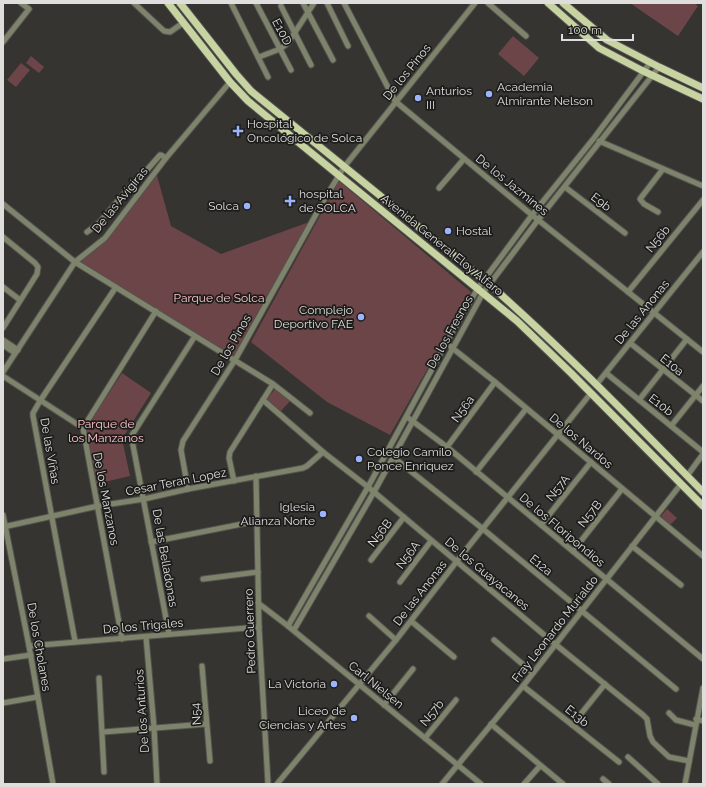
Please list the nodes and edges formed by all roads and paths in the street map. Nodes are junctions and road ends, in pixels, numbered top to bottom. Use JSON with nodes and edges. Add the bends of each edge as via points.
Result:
{"nodes":[{"id":1,"x":21,"y":3,"type":"edge"},
{"id":2,"x":134,"y":3,"type":"edge"},
{"id":3,"x":168,"y":3,"type":"edge"},
{"id":4,"x":180,"y":3,"type":"edge"},
{"id":5,"x":231,"y":3,"type":"edge"},
{"id":6,"x":256,"y":3,"type":"edge"},
{"id":7,"x":303,"y":3,"type":"edge"},
{"id":8,"x":314,"y":3,"type":"edge"},
{"id":9,"x":327,"y":3,"type":"edge"},
{"id":10,"x":344,"y":3,"type":"edge"},
{"id":11,"x":475,"y":3,"type":"edge"},
{"id":12,"x":488,"y":3,"type":"edge"},
{"id":13,"x":548,"y":3,"type":"edge"},
{"id":14,"x":563,"y":3,"type":"edge"},
{"id":15,"x":281,"y":6,"type":"dead end"},
{"id":16,"x":308,"y":13,"type":"junction"},
{"id":17,"x":183,"y":23,"type":"junction"},
{"id":18,"x":295,"y":33,"type":"junction"},
{"id":19,"x":526,"y":36,"type":"dead end"},
{"id":20,"x":4,"y":38,"type":"edge"},
{"id":21,"x":348,"y":46,"type":"dead end"},
{"id":22,"x":280,"y":49,"type":"junction"},
{"id":23,"x":259,"y":57,"type":"junction"},
{"id":24,"x":333,"y":60,"type":"dead end"},
{"id":25,"x":650,"y":63,"type":"junction"},
{"id":26,"x":311,"y":65,"type":"dead end"},
{"id":27,"x":659,"y":67,"type":"junction"},
{"id":28,"x":291,"y":70,"type":"dead end"},
{"id":29,"x":644,"y":71,"type":"junction"},
{"id":30,"x":653,"y":75,"type":"junction"},
{"id":31,"x":268,"y":77,"type":"dead end"},
{"id":32,"x":230,"y":82,"type":"junction"},
{"id":33,"x":703,"y":88,"type":"edge"},
{"id":34,"x":703,"y":99,"type":"edge"},
{"id":35,"x":395,"y":101,"type":"junction"},
{"id":36,"x":594,"y":138,"type":"junction"},
{"id":37,"x":600,"y":141,"type":"junction"},
{"id":38,"x":166,"y":158,"type":"junction"},
{"id":39,"x":464,"y":159,"type":"junction"},
{"id":40,"x":344,"y":167,"type":"junction"},
{"id":41,"x":663,"y":169,"type":"junction"},
{"id":42,"x":338,"y":175,"type":"junction"},
{"id":43,"x":565,"y":186,"type":"junction"},
{"id":44,"x":703,"y":186,"type":"edge"},
{"id":45,"x":439,"y":188,"type":"dead end"},
{"id":46,"x":703,"y":200,"type":"edge"},
{"id":47,"x":3,"y":204,"type":"edge"},
{"id":48,"x":658,"y":212,"type":"dead end"},
{"id":49,"x":532,"y":216,"type":"junction"},
{"id":50,"x":538,"y":220,"type":"junction"},
{"id":51,"x":87,"y":232,"type":"dead end"},
{"id":52,"x":625,"y":233,"type":"dead end"},
{"id":53,"x":3,"y":237,"type":"edge"},
{"id":54,"x":702,"y":254,"type":"edge"},
{"id":55,"x":75,"y":262,"type":"junction"},
{"id":56,"x":487,"y":282,"type":"junction"},
{"id":57,"x":116,"y":286,"type":"junction"},
{"id":58,"x":3,"y":287,"type":"edge"},
{"id":59,"x":481,"y":290,"type":"junction"},
{"id":60,"x":628,"y":292,"type":"junction"},
{"id":61,"x":20,"y":300,"type":"junction"},
{"id":62,"x":156,"y":311,"type":"junction"},
{"id":63,"x":654,"y":312,"type":"junction"},
{"id":64,"x":3,"y":328,"type":"edge"},
{"id":65,"x":195,"y":336,"type":"junction"},
{"id":66,"x":687,"y":339,"type":"junction"},
{"id":67,"x":3,"y":340,"type":"edge"},
{"id":68,"x":446,"y":343,"type":"junction"},
{"id":69,"x":630,"y":343,"type":"junction"},
{"id":70,"x":3,"y":345,"type":"edge"},
{"id":71,"x":453,"y":348,"type":"junction"},
{"id":72,"x":17,"y":352,"type":"junction"},
{"id":73,"x":703,"y":352,"type":"edge"},
{"id":74,"x":235,"y":360,"type":"junction"},
{"id":75,"x":662,"y":370,"type":"junction"},
{"id":76,"x":3,"y":372,"type":"edge"},
{"id":77,"x":606,"y":373,"type":"junction"},
{"id":78,"x":3,"y":376,"type":"edge"},
{"id":79,"x":495,"y":382,"type":"junction"},
{"id":80,"x":273,"y":384,"type":"junction"},
{"id":81,"x":596,"y":385,"type":"junction"},
{"id":82,"x":703,"y":386,"type":"edge"},
{"id":83,"x":591,"y":393,"type":"junction"},
{"id":84,"x":696,"y":396,"type":"junction"},
{"id":85,"x":264,"y":400,"type":"junction"},
{"id":86,"x":639,"y":400,"type":"junction"},
{"id":87,"x":40,"y":401,"type":"junction"},
{"id":88,"x":703,"y":401,"type":"edge"},
{"id":89,"x":526,"y":409,"type":"junction"},
{"id":90,"x":310,"y":413,"type":"dead end"},
{"id":91,"x":407,"y":417,"type":"junction"},
{"id":92,"x":413,"y":422,"type":"junction"},
{"id":93,"x":671,"y":426,"type":"junction"},
{"id":94,"x":82,"y":428,"type":"junction"},
{"id":95,"x":558,"y":435,"type":"junction"},
{"id":96,"x":447,"y":447,"type":"junction"},
{"id":97,"x":324,"y":452,"type":"junction"},
{"id":98,"x":703,"y":453,"type":"edge"},
{"id":99,"x":393,"y":457,"type":"junction"},
{"id":100,"x":591,"y":462,"type":"junction"},
{"id":101,"x":476,"y":472,"type":"junction"},
{"id":102,"x":256,"y":476,"type":"junction"},
{"id":103,"x":687,"y":476,"type":"junction"},
{"id":104,"x":234,"y":480,"type":"junction"},
{"id":105,"x":681,"y":484,"type":"junction"},
{"id":106,"x":368,"y":487,"type":"junction"},
{"id":107,"x":622,"y":488,"type":"junction"},
{"id":108,"x":188,"y":489,"type":"junction"},
{"id":109,"x":374,"y":492,"type":"junction"},
{"id":110,"x":703,"y":492,"type":"edge"},
{"id":111,"x":508,"y":498,"type":"junction"},
{"id":112,"x":144,"y":499,"type":"junction"},
{"id":113,"x":98,"y":506,"type":"junction"},
{"id":114,"x":703,"y":506,"type":"edge"},
{"id":115,"x":3,"y":514,"type":"edge"},
{"id":116,"x":51,"y":516,"type":"junction"},
{"id":117,"x":655,"y":516,"type":"junction"},
{"id":118,"x":350,"y":517,"type":"junction"},
{"id":119,"x":404,"y":518,"type":"junction"},
{"id":120,"x":257,"y":521,"type":"junction"},
{"id":121,"x":358,"y":521,"type":"junction"},
{"id":122,"x":541,"y":525,"type":"junction"},
{"id":123,"x":4,"y":527,"type":"edge"},
{"id":124,"x":482,"y":529,"type":"junction"},
{"id":125,"x":431,"y":540,"type":"junction"},
{"id":126,"x":151,"y":542,"type":"junction"},
{"id":127,"x":632,"y":546,"type":"junction"},
{"id":128,"x":573,"y":551,"type":"junction"},
{"id":129,"x":703,"y":556,"type":"edge"},
{"id":130,"x":326,"y":560,"type":"junction"},
{"id":131,"x":371,"y":560,"type":"dead end"},
{"id":132,"x":457,"y":562,"type":"junction"},
{"id":133,"x":332,"y":564,"type":"junction"},
{"id":134,"x":258,"y":572,"type":"junction"},
{"id":135,"x":203,"y":579,"type":"dead end"},
{"id":136,"x":606,"y":579,"type":"junction"},
{"id":137,"x":400,"y":582,"type":"dead end"},
{"id":138,"x":681,"y":585,"type":"dead end"},
{"id":139,"x":258,"y":603,"type":"junction"},
{"id":140,"x":581,"y":610,"type":"junction"},
{"id":141,"x":369,"y":616,"type":"dead end"},
{"id":142,"x":411,"y":621,"type":"junction"},
{"id":143,"x":288,"y":626,"type":"junction"},
{"id":144,"x":259,"y":627,"type":"junction"},
{"id":145,"x":294,"y":630,"type":"junction"},
{"id":146,"x":169,"y":634,"type":"junction"},
{"id":147,"x":146,"y":637,"type":"junction"},
{"id":148,"x":122,"y":639,"type":"junction"},
{"id":149,"x":396,"y":640,"type":"junction"},
{"id":150,"x":494,"y":640,"type":"dead end"},
{"id":151,"x":75,"y":641,"type":"junction"},
{"id":152,"x":555,"y":644,"type":"junction"},
{"id":153,"x":29,"y":646,"type":"junction"},
{"id":154,"x":31,"y":655,"type":"junction"},
{"id":155,"x":454,"y":657,"type":"dead end"},
{"id":156,"x":3,"y":659,"type":"edge"},
{"id":157,"x":703,"y":659,"type":"edge"},
{"id":158,"x":202,"y":666,"type":"dead end"},
{"id":159,"x":413,"y":669,"type":"dead end"},
{"id":160,"x":533,"y":673,"type":"junction"},
{"id":161,"x":99,"y":678,"type":"dead end"},
{"id":162,"x":359,"y":684,"type":"junction"},
{"id":163,"x":605,"y":684,"type":"junction"},
{"id":164,"x":523,"y":686,"type":"junction"},
{"id":165,"x":703,"y":688,"type":"edge"},
{"id":166,"x":676,"y":689,"type":"dead end"},
{"id":167,"x":37,"y":697,"type":"junction"},
{"id":168,"x":456,"y":700,"type":"dead end"},
{"id":169,"x":3,"y":703,"type":"edge"},
{"id":170,"x":384,"y":705,"type":"junction"},
{"id":171,"x":669,"y":713,"type":"dead end"},
{"id":172,"x":696,"y":719,"type":"junction"},
{"id":173,"x":703,"y":721,"type":"edge"},
{"id":174,"x":206,"y":724,"type":"junction"},
{"id":175,"x":492,"y":724,"type":"junction"},
{"id":176,"x":572,"y":725,"type":"junction"},
{"id":177,"x":695,"y":725,"type":"junction"},
{"id":178,"x":154,"y":727,"type":"junction"},
{"id":179,"x":103,"y":732,"type":"junction"},
{"id":180,"x":424,"y":738,"type":"junction"},
{"id":181,"x":628,"y":757,"type":"dead end"},
{"id":182,"x":210,"y":761,"type":"dead end"},
{"id":183,"x":689,"y":761,"type":"junction"},
{"id":184,"x":619,"y":762,"type":"dead end"},
{"id":185,"x":457,"y":765,"type":"junction"},
{"id":186,"x":540,"y":766,"type":"junction"},
{"id":187,"x":104,"y":772,"type":"dead end"},
{"id":188,"x":603,"y":779,"type":"dead end"},
{"id":189,"x":280,"y":783,"type":"edge"},
{"id":190,"x":53,"y":784,"type":"edge"},
{"id":191,"x":157,"y":784,"type":"edge"},
{"id":192,"x":268,"y":784,"type":"edge"},
{"id":193,"x":442,"y":784,"type":"edge"},
{"id":194,"x":481,"y":784,"type":"edge"},
{"id":195,"x":524,"y":784,"type":"edge"},
{"id":196,"x":563,"y":784,"type":"edge"},
{"id":197,"x":609,"y":784,"type":"edge"},
{"id":198,"x":658,"y":784,"type":"edge"},
{"id":199,"x":685,"y":784,"type":"edge"}],
"edges":[{"from":1,"to":20,"type":"street","via":[[29,9]]},
{"from":2,"to":17,"type":"street","via":[[164,31],[170,32]]},
{"from":3,"to":17,"type":"main road","name":"Avenida General Eloy Alfaro"},
{"from":4,"to":40,"type":"main road","name":"Avenida General Eloy Alfaro","via":[[251,91]]},
{"from":5,"to":23,"type":"street"},
{"from":6,"to":22,"type":"street","name":"E10D"},
{"from":7,"to":16,"type":"street"},
{"from":8,"to":16,"type":"street"},
{"from":9,"to":21,"type":"street"},
{"from":10,"to":35,"type":"street","name":"De los Jazmines"},
{"from":11,"to":35,"type":"street","name":"De los Pinos"},
{"from":12,"to":19,"type":"street"},
{"from":13,"to":29,"type":"main road","via":[[599,48]]},
{"from":14,"to":25,"type":"main road","via":[[607,40]]},
{"from":15,"to":18,"type":"street"},
{"from":16,"to":18,"type":"street"},
{"from":16,"to":24,"type":"street"},
{"from":17,"to":32,"type":"main road","name":"Avenida General Eloy Alfaro"},
{"from":18,"to":22,"type":"street"},
{"from":18,"to":26,"type":"street"},
{"from":22,"to":23,"type":"street"},
{"from":22,"to":28,"type":"street","name":"E10D"},
{"from":23,"to":31,"type":"street"},
{"from":25,"to":27,"type":"main road"},
{"from":25,"to":29,"type":"street","name":"De los Fresnos"},
{"from":27,"to":30,"type":"street","name":"De los Fresnos"},
{"from":27,"to":33,"type":"main road"},
{"from":29,"to":30,"type":"main road"},
{"from":29,"to":36,"type":"street","name":"De los Fresnos"},
{"from":30,"to":34,"type":"main road"},
{"from":30,"to":37,"type":"street","name":"De los Fresnos"},
{"from":32,"to":38,"type":"street","name":"De las Avigiras"},
{"from":32,"to":42,"type":"main road","name":"Avenida General Eloy Alfaro","via":[[248,101]]},
{"from":35,"to":39,"type":"street","name":"De los Jazmines"},
{"from":35,"to":40,"type":"street","name":"De los Pinos"},
{"from":36,"to":37,"type":"street"},
{"from":36,"to":49,"type":"street","name":"De los Fresnos"},
{"from":37,"to":41,"type":"street"},
{"from":37,"to":43,"type":"street","name":"De los Fresnos"},
{"from":38,"to":51,"type":"street","via":[[160,155],[99,223]]},
{"from":38,"to":55,"type":"street","name":"De las Avigiras","via":[[105,238]]},
{"from":39,"to":45,"type":"street"},
{"from":39,"to":49,"type":"street","name":"De los Jazmines"},
{"from":40,"to":42,"type":"street","name":"De los Pinos"},
{"from":40,"to":56,"type":"main road","name":"Avenida General Eloy Alfaro"},
{"from":41,"to":44,"type":"street"},
{"from":41,"to":48,"type":"street","via":[[640,199]]},
{"from":42,"to":59,"type":"main road","name":"Avenida General Eloy Alfaro"},
{"from":42,"to":74,"type":"street","name":"De los Pinos"},
{"from":43,"to":50,"type":"street","name":"De los Fresnos"},
{"from":43,"to":52,"type":"street","name":"E9b"},
{"from":46,"to":60,"type":"street","name":"N56b"},
{"from":47,"to":55,"type":"street"},
{"from":49,"to":50,"type":"street","name":"De los Jazmines"},
{"from":49,"to":56,"type":"street","name":"De los Fresnos"},
{"from":50,"to":56,"type":"street","name":"De los Fresnos"},
{"from":50,"to":60,"type":"street","name":"De los Jazmines"},
{"from":53,"to":61,"type":"street","via":[[38,267],[37,274]]},
{"from":54,"to":63,"type":"street","name":"De las Anonas"},
{"from":55,"to":57,"type":"street"},
{"from":55,"to":72,"type":"street","name":"De las Avigiras"},
{"from":56,"to":59,"type":"street","name":"De los Fresnos"},
{"from":56,"to":81,"type":"main road","name":"Avenida General Eloy Alfaro"},
{"from":57,"to":62,"type":"street"},
{"from":57,"to":87,"type":"street","name":"De las Viñas"},
{"from":58,"to":61,"type":"street"},
{"from":59,"to":68,"type":"street","name":"De los Fresnos"},
{"from":59,"to":71,"type":"street","name":"De los Fresnos"},
{"from":59,"to":83,"type":"main road","name":"Avenida General Eloy Alfaro"},
{"from":60,"to":63,"type":"street","name":"De los Jazmines"},
{"from":61,"to":64,"type":"street"},
{"from":62,"to":65,"type":"street"},
{"from":62,"to":94,"type":"street"},
{"from":63,"to":66,"type":"street","name":"De los Jazmines"},
{"from":63,"to":69,"type":"street","name":"De las Anonas"},
{"from":65,"to":74,"type":"street"},
{"from":65,"to":112,"type":"street","name":"De las Belladonas","via":[[132,435]]},
{"from":66,"to":73,"type":"street","name":"De los Jazmines"},
{"from":66,"to":75,"type":"street"},
{"from":67,"to":72,"type":"street"},
{"from":68,"to":71,"type":"street","name":"De los Nardos"},
{"from":68,"to":91,"type":"street","name":"De los Fresnos"},
{"from":69,"to":75,"type":"street","name":"E10a"},
{"from":69,"to":77,"type":"street","name":"De las Anonas"},
{"from":70,"to":72,"type":"street"},
{"from":71,"to":79,"type":"street","name":"De los Nardos"},
{"from":71,"to":92,"type":"street","name":"De los Fresnos"},
{"from":72,"to":76,"type":"street","name":"De las Avigiras"},
{"from":74,"to":80,"type":"street"},
{"from":74,"to":108,"type":"street","name":"De los Pinos","via":[[183,441]]},
{"from":75,"to":84,"type":"street","name":"E10a"},
{"from":75,"to":86,"type":"street"},
{"from":77,"to":81,"type":"street","name":"De las Anonas"},
{"from":77,"to":86,"type":"street","name":"E10b"},
{"from":78,"to":87,"type":"street"},
{"from":79,"to":89,"type":"street","name":"De los Nardos"},
{"from":79,"to":96,"type":"street","name":"N56a"},
{"from":80,"to":85,"type":"street"},
{"from":80,"to":90,"type":"street"},
{"from":81,"to":103,"type":"main road","name":"Avenida General Eloy Alfaro"},
{"from":82,"to":84,"type":"street"},
{"from":83,"to":95,"type":"street","name":"De las Anonas"},
{"from":83,"to":105,"type":"main road","name":"Avenida General Eloy Alfaro"},
{"from":84,"to":88,"type":"street","name":"E10a"},
{"from":84,"to":93,"type":"street"},
{"from":85,"to":97,"type":"street","name":"De los Guayacanes"},
{"from":85,"to":104,"type":"street","via":[[230,452]]},
{"from":86,"to":93,"type":"street","name":"E10b"},
{"from":87,"to":94,"type":"street"},
{"from":87,"to":116,"type":"street","name":"De las Viñas","via":[[33,416]]},
{"from":89,"to":95,"type":"street","name":"De los Nardos"},
{"from":89,"to":101,"type":"street"},
{"from":91,"to":92,"type":"street","name":"De los Floripondios"},
{"from":91,"to":106,"type":"street","name":"De los Fresnos"},
{"from":92,"to":96,"type":"street","name":"De los Floripondios"},
{"from":92,"to":99,"type":"street","name":"De los Fresnos"},
{"from":93,"to":98,"type":"street","name":"E10b"},
{"from":94,"to":113,"type":"street","name":"De los Manzanos"},
{"from":95,"to":100,"type":"street","name":"De los Nardos"},
{"from":95,"to":111,"type":"street","name":"De las Anonas"},
{"from":96,"to":101,"type":"street","name":"De los Floripondios"},
{"from":97,"to":102,"type":"street","name":"Cesar Teran Lopez","via":[[303,468]]},
{"from":97,"to":106,"type":"street","name":"De los Guayacanes"},
{"from":98,"to":103,"type":"street"},
{"from":99,"to":109,"type":"street","name":"De los Fresnos"},
{"from":99,"to":124,"type":"street","name":"E12a"},
{"from":100,"to":107,"type":"street","name":"De los Nardos"},
{"from":100,"to":122,"type":"street","name":"N57A"},
{"from":101,"to":111,"type":"street","name":"De los Floripondios"},
{"from":102,"to":104,"type":"street","name":"Cesar Teran Lopez"},
{"from":102,"to":120,"type":"street","name":"Pedro Guerrero"},
{"from":103,"to":110,"type":"main road","name":"Avenida General Eloy Alfaro"},
{"from":104,"to":108,"type":"street","name":"Cesar Teran Lopez"},
{"from":105,"to":114,"type":"main road","name":"Avenida General Eloy Alfaro"},
{"from":105,"to":117,"type":"street","name":"Fray Leonardo Murialdo"},
{"from":106,"to":109,"type":"street","name":"De los Guayacanes"},
{"from":106,"to":118,"type":"street","name":"De los Fresnos"},
{"from":107,"to":117,"type":"street","name":"De los Nardos"},
{"from":107,"to":128,"type":"street","name":"N57B"},
{"from":108,"to":112,"type":"street","name":"Cesar Teran Lopez"},
{"from":109,"to":119,"type":"street","name":"De los Guayacanes"},
{"from":109,"to":121,"type":"street","name":"De los Fresnos"},
{"from":111,"to":122,"type":"street","name":"De los Floripondios"},
{"from":111,"to":124,"type":"street","name":"De las Anonas"},
{"from":112,"to":113,"type":"street","name":"Cesar Teran Lopez"},
{"from":112,"to":126,"type":"street","name":"De las Belladonas"},
{"from":113,"to":116,"type":"street","name":"Cesar Teran Lopez"},
{"from":113,"to":148,"type":"street","name":"De los Manzanos"},
{"from":115,"to":123,"type":"street","name":"De los Cholanes"},
{"from":116,"to":123,"type":"street","name":"Cesar Teran Lopez"},
{"from":116,"to":151,"type":"street","name":"De las Viñas"},
{"from":117,"to":127,"type":"street","name":"Fray Leonardo Murialdo"},
{"from":117,"to":129,"type":"street","name":"De los Nardos"},
{"from":118,"to":121,"type":"street"},
{"from":118,"to":130,"type":"street","name":"De los Fresnos"},
{"from":119,"to":125,"type":"street","name":"De los Guayacanes"},
{"from":119,"to":131,"type":"street","name":"N56B"},
{"from":120,"to":126,"type":"street"},
{"from":120,"to":134,"type":"street","name":"Pedro Guerrero"},
{"from":121,"to":133,"type":"street","name":"De los Fresnos"},
{"from":122,"to":128,"type":"street","name":"De los Floripondios"},
{"from":123,"to":153,"type":"street","name":"De los Cholanes"},
{"from":124,"to":132,"type":"street","name":"De las Anonas"},
{"from":124,"to":140,"type":"street","name":"E12a"},
{"from":125,"to":132,"type":"street","name":"De los Guayacanes"},
{"from":125,"to":137,"type":"street","name":"N56A"},
{"from":126,"to":146,"type":"street","name":"De las Belladonas"},
{"from":127,"to":136,"type":"street","name":"Fray Leonardo Murialdo"},
{"from":127,"to":138,"type":"street"},
{"from":128,"to":136,"type":"street","name":"De los Floripondios"},
{"from":130,"to":133,"type":"street"},
{"from":130,"to":143,"type":"street","name":"De los Fresnos"},
{"from":132,"to":142,"type":"street","name":"De las Anonas"},
{"from":132,"to":152,"type":"street","name":"De los Guayacanes"},
{"from":133,"to":145,"type":"street","name":"De los Fresnos"},
{"from":134,"to":135,"type":"street"},
{"from":134,"to":139,"type":"street","name":"Pedro Guerrero"},
{"from":136,"to":140,"type":"street","name":"Fray Leonardo Murialdo"},
{"from":136,"to":157,"type":"street","name":"De los Floripondios"},
{"from":139,"to":143,"type":"street","name":"Carl Nielsen"},
{"from":139,"to":144,"type":"street","name":"Pedro Guerrero"},
{"from":140,"to":152,"type":"street","name":"Fray Leonardo Murialdo"},
{"from":140,"to":166,"type":"street","name":"E12a"},
{"from":141,"to":149,"type":"street"},
{"from":142,"to":149,"type":"street","name":"De las Anonas"},
{"from":142,"to":155,"type":"street"},
{"from":143,"to":145,"type":"street","name":"Carl Nielsen"},
{"from":144,"to":146,"type":"street","name":"De los Trigales"},
{"from":144,"to":192,"type":"street","name":"Pedro Guerrero"},
{"from":145,"to":162,"type":"street","name":"Carl Nielsen"},
{"from":146,"to":147,"type":"street","name":"De los Trigales"},
{"from":147,"to":148,"type":"street","name":"De los Trigales"},
{"from":147,"to":178,"type":"street","name":"De los Anturios"},
{"from":148,"to":151,"type":"street","name":"De los Trigales"},
{"from":149,"to":162,"type":"street","name":"De las Anonas"},
{"from":150,"to":160,"type":"street"},
{"from":151,"to":153,"type":"street","name":"De los Trigales"},
{"from":152,"to":160,"type":"street","name":"Fray Leonardo Murialdo"},
{"from":152,"to":163,"type":"street","name":"De los Guayacanes"},
{"from":153,"to":154,"type":"street","name":"De los Cholanes"},
{"from":154,"to":156,"type":"street"},
{"from":154,"to":167,"type":"street","name":"De los Cholanes"},
{"from":158,"to":174,"type":"street","name":"N54"},
{"from":159,"to":170,"type":"street"},
{"from":160,"to":164,"type":"street","name":"Fray Leonardo Murialdo"},
{"from":161,"to":179,"type":"street"},
{"from":162,"to":170,"type":"street","name":"Carl Nielsen"},
{"from":162,"to":189,"type":"street","name":"De las Anonas"},
{"from":163,"to":176,"type":"street"},
{"from":163,"to":183,"type":"street","name":"De los Guayacanes","via":[[647,719],[651,739],[667,755],[672,759]]},
{"from":164,"to":175,"type":"street","name":"Fray Leonardo Murialdo"},
{"from":164,"to":176,"type":"street","name":"E13b"},
{"from":165,"to":172,"type":"street"},
{"from":167,"to":169,"type":"street"},
{"from":167,"to":190,"type":"street","name":"De los Cholanes"},
{"from":168,"to":180,"type":"street","name":"N57b"},
{"from":170,"to":180,"type":"street","name":"Carl Nielsen"},
{"from":171,"to":177,"type":"street","via":[[676,720]]},
{"from":172,"to":173,"type":"street"},
{"from":172,"to":177,"type":"street"},
{"from":174,"to":178,"type":"street"},
{"from":174,"to":182,"type":"street","name":"N54"},
{"from":175,"to":185,"type":"street","name":"Fray Leonardo Murialdo"},
{"from":175,"to":186,"type":"street"},
{"from":176,"to":184,"type":"street","name":"E13b"},
{"from":177,"to":183,"type":"street"},
{"from":178,"to":179,"type":"street"},
{"from":178,"to":191,"type":"street","name":"De los Anturios"},
{"from":179,"to":187,"type":"street"},
{"from":180,"to":185,"type":"street","name":"Carl Nielsen"},
{"from":181,"to":198,"type":"street"},
{"from":183,"to":199,"type":"street"},
{"from":185,"to":193,"type":"street","name":"Fray Leonardo Murialdo"},
{"from":185,"to":194,"type":"street","name":"Carl Nielsen"},
{"from":186,"to":195,"type":"street"},
{"from":186,"to":196,"type":"street"},
{"from":188,"to":197,"type":"street"}]}
